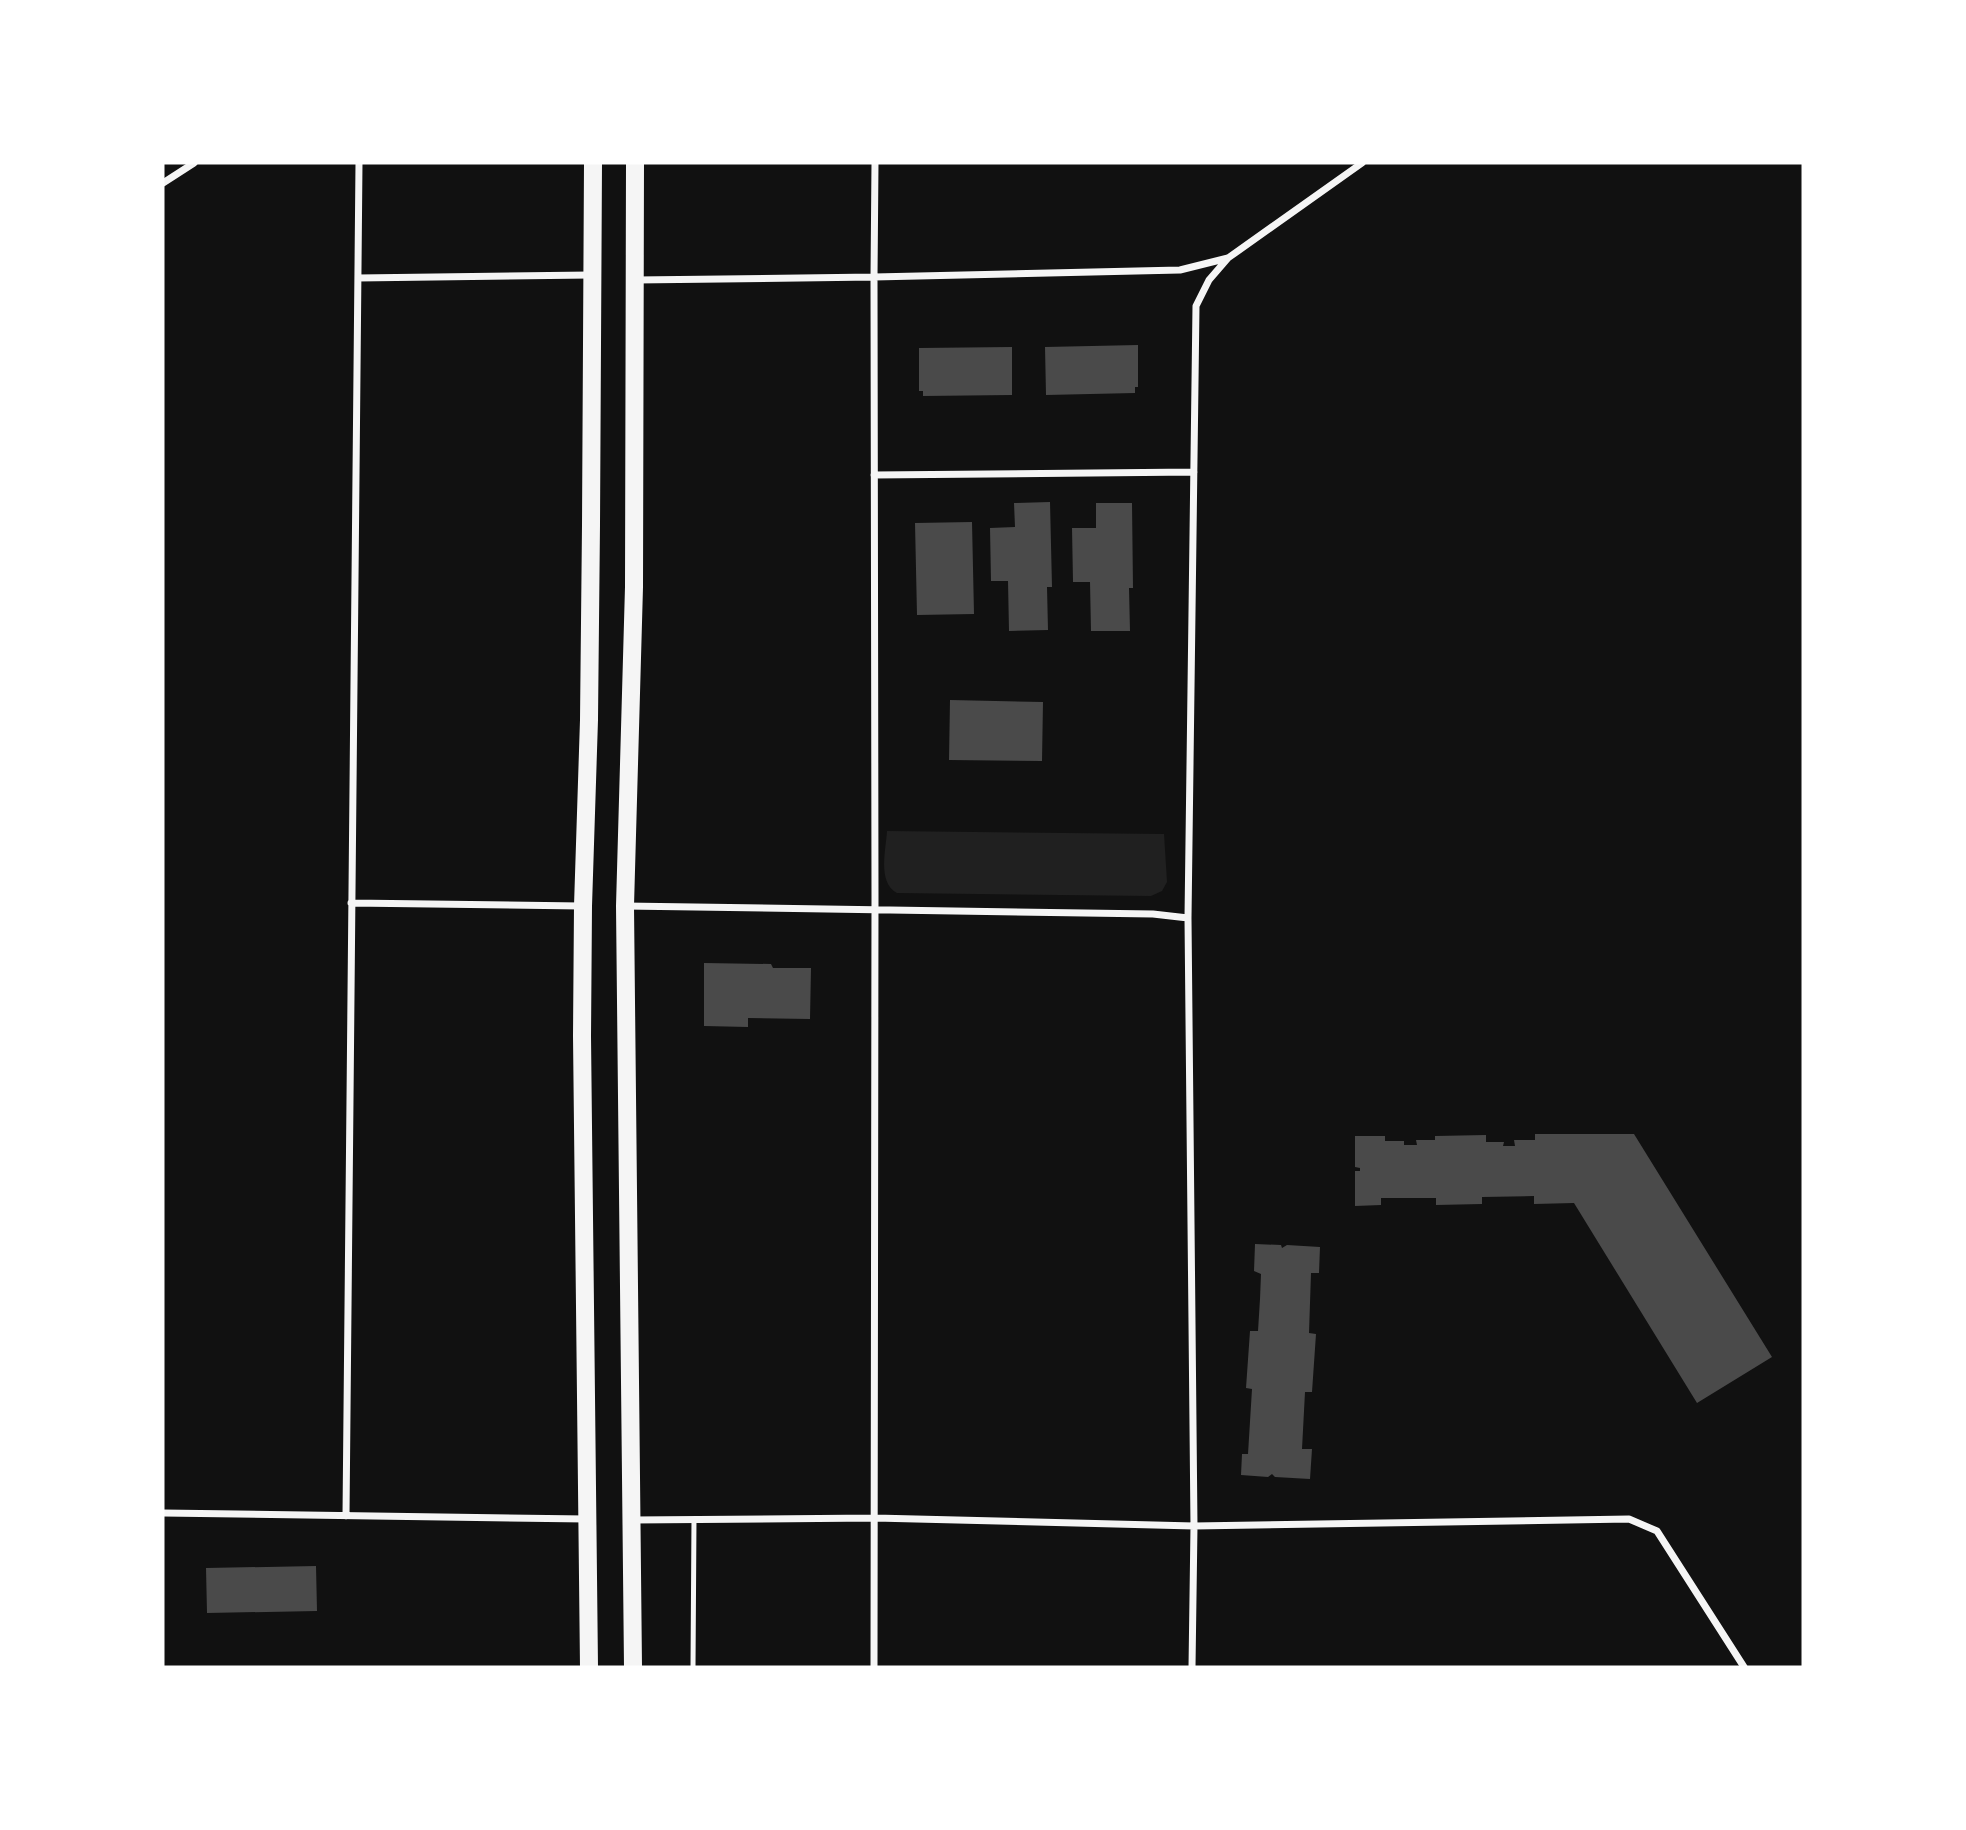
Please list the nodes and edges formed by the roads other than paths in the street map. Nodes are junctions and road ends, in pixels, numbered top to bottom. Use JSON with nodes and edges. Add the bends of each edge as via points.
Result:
{"nodes":[{"id":1,"x":194,"y":163,"type":"edge"},
{"id":2,"x":359,"y":163,"type":"edge"},
{"id":3,"x":593,"y":163,"type":"edge"},
{"id":4,"x":635,"y":163,"type":"edge"},
{"id":5,"x":875,"y":163,"type":"edge"},
{"id":6,"x":1362,"y":163,"type":"edge"},
{"id":7,"x":163,"y":183,"type":"edge"},
{"id":8,"x":1228,"y":258,"type":"junction"},
{"id":9,"x":591,"y":275,"type":"junction"},
{"id":10,"x":874,"y":277,"type":"junction"},
{"id":11,"x":358,"y":278,"type":"junction"},
{"id":12,"x":636,"y":280,"type":"junction"},
{"id":13,"x":1194,"y":472,"type":"junction"},
{"id":14,"x":874,"y":475,"type":"junction"},
{"id":15,"x":351,"y":903,"type":"junction"},
{"id":16,"x":583,"y":906,"type":"junction"},
{"id":17,"x":625,"y":906,"type":"junction"},
{"id":18,"x":875,"y":909,"type":"junction"},
{"id":19,"x":1188,"y":918,"type":"junction"},
{"id":20,"x":163,"y":1513,"type":"edge"},
{"id":21,"x":346,"y":1516,"type":"junction"},
{"id":22,"x":875,"y":1518,"type":"junction"},
{"id":23,"x":587,"y":1519,"type":"junction"},
{"id":24,"x":694,"y":1519,"type":"junction"},
{"id":25,"x":632,"y":1520,"type":"junction"},
{"id":26,"x":1194,"y":1526,"type":"junction"},
{"id":27,"x":589,"y":1667,"type":"edge"},
{"id":28,"x":633,"y":1667,"type":"edge"},
{"id":29,"x":692,"y":1667,"type":"edge"},
{"id":30,"x":874,"y":1667,"type":"edge"},
{"id":31,"x":1192,"y":1667,"type":"edge"},
{"id":32,"x":1744,"y":1667,"type":"edge"}],
"edges":[{"from":1,"to":7,"type":"street"},
{"from":2,"to":11,"type":"street"},
{"from":3,"to":9,"type":"main road"},
{"from":4,"to":12,"type":"main road"},
{"from":5,"to":10,"type":"street"},
{"from":6,"to":8,"type":"street"},
{"from":8,"to":10,"type":"street","via":[[1180,270]]},
{"from":8,"to":13,"type":"street","via":[[1209,280],[1196,306]]},
{"from":9,"to":11,"type":"street"},
{"from":9,"to":16,"type":"main road","via":[[589,720]]},
{"from":10,"to":12,"type":"street"},
{"from":10,"to":14,"type":"street"},
{"from":11,"to":15,"type":"street"},
{"from":12,"to":17,"type":"main road"},
{"from":13,"to":14,"type":"street"},
{"from":13,"to":19,"type":"street"},
{"from":14,"to":18,"type":"street"},
{"from":15,"to":16,"type":"street"},
{"from":15,"to":21,"type":"street"},
{"from":16,"to":23,"type":"main road"},
{"from":17,"to":18,"type":"street"},
{"from":17,"to":25,"type":"main road"},
{"from":18,"to":19,"type":"street"},
{"from":18,"to":22,"type":"street"},
{"from":19,"to":26,"type":"street"},
{"from":20,"to":21,"type":"street"},
{"from":21,"to":23,"type":"street"},
{"from":22,"to":24,"type":"street"},
{"from":22,"to":26,"type":"street"},
{"from":22,"to":30,"type":"street"},
{"from":23,"to":27,"type":"main road"},
{"from":24,"to":25,"type":"street"},
{"from":24,"to":29,"type":"lane"},
{"from":25,"to":28,"type":"main road"},
{"from":26,"to":31,"type":"street"},
{"from":26,"to":32,"type":"street","via":[[1629,1519],[1657,1531]]}]}
